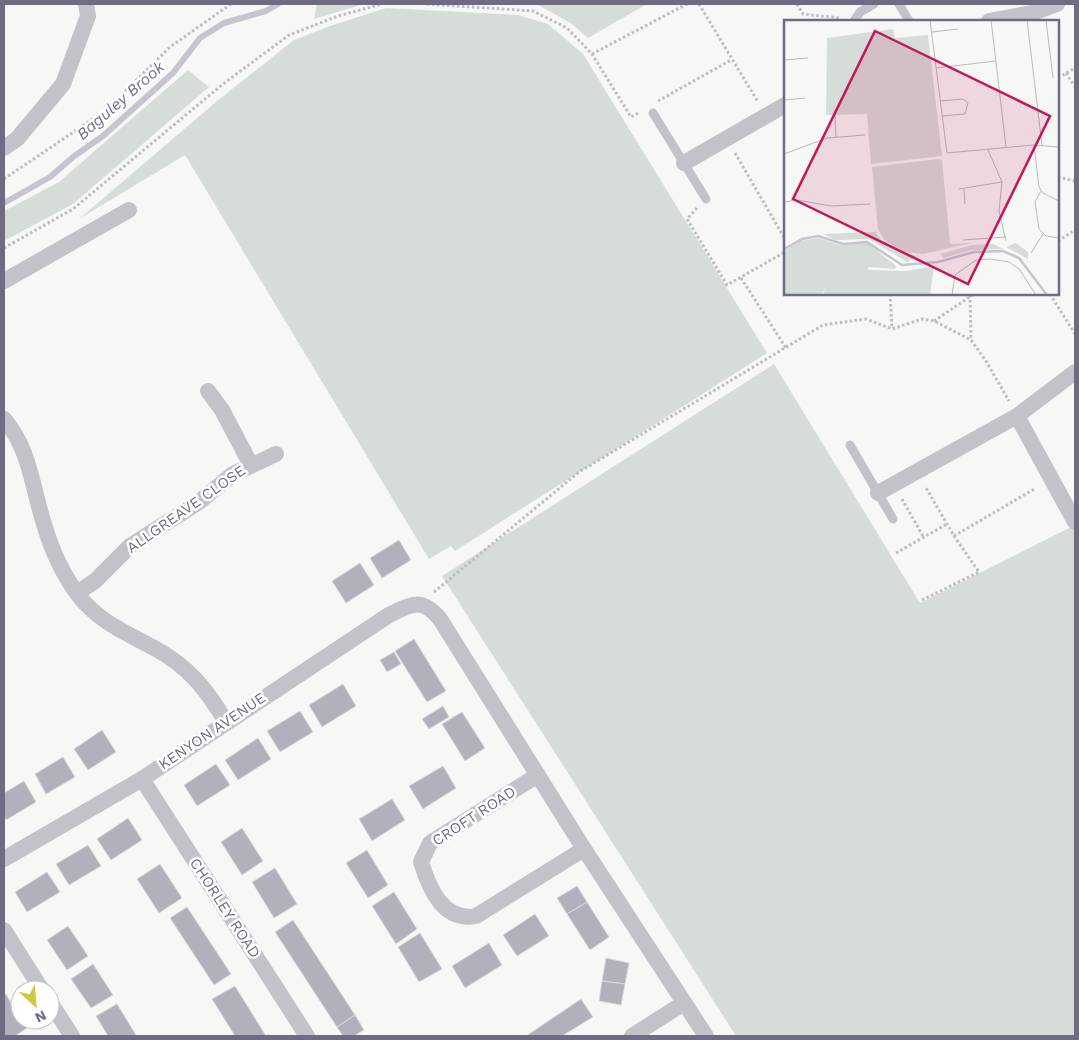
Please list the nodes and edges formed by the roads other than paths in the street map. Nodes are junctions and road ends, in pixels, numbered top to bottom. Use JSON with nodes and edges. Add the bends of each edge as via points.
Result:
{"nodes":[{"id":1,"x":874,"y":4,"type":"edge"},
{"id":2,"x":899,"y":4,"type":"edge"},
{"id":3,"x":1057,"y":4,"type":"edge"},
{"id":4,"x":87,"y":10,"type":"edge"},
{"id":5,"x":854,"y":20,"type":"edge"},
{"id":6,"x":908,"y":20,"type":"edge"},
{"id":7,"x":994,"y":20,"type":"edge"},
{"id":8,"x":784,"y":105,"type":"edge"},
{"id":9,"x":651,"y":110,"type":"road end"},
{"id":10,"x":4,"y":148,"type":"edge"},
{"id":11,"x":684,"y":163,"type":"junction"},
{"id":12,"x":706,"y":199,"type":"road end"},
{"id":13,"x":129,"y":210,"type":"dead end"},
{"id":14,"x":4,"y":282,"type":"edge"},
{"id":15,"x":1075,"y":372,"type":"edge"},
{"id":16,"x":208,"y":392,"type":"dead end"},
{"id":17,"x":1017,"y":416,"type":"junction"},
{"id":18,"x":4,"y":419,"type":"edge"},
{"id":19,"x":850,"y":445,"type":"dead end"},
{"id":20,"x":276,"y":454,"type":"dead end"},
{"id":21,"x":251,"y":465,"type":"junction"},
{"id":22,"x":878,"y":493,"type":"junction"},
{"id":23,"x":893,"y":519,"type":"dead end"},
{"id":24,"x":1075,"y":522,"type":"edge"},
{"id":25,"x":77,"y":594,"type":"junction"},
{"id":26,"x":226,"y":722,"type":"junction"},
{"id":27,"x":538,"y":775,"type":"junction"},
{"id":28,"x":142,"y":779,"type":"junction"},
{"id":29,"x":584,"y":849,"type":"junction"},
{"id":30,"x":4,"y":858,"type":"edge"},
{"id":31,"x":4,"y":930,"type":"edge"},
{"id":32,"x":36,"y":980,"type":"edge"},
{"id":33,"x":684,"y":1003,"type":"junction"},
{"id":34,"x":60,"y":1017,"type":"edge"},
{"id":35,"x":72,"y":1036,"type":"edge"},
{"id":36,"x":307,"y":1036,"type":"edge"},
{"id":37,"x":632,"y":1036,"type":"edge"},
{"id":38,"x":706,"y":1036,"type":"edge"}],
"edges":[{"from":1,"to":5,"type":"lane"},
{"from":2,"to":6,"type":"lane"},
{"from":3,"to":7,"type":"street","via":[[1032,13]]},
{"from":4,"to":10,"type":"street","via":[[63,84],[17,140]]},
{"from":8,"to":11,"type":"street"},
{"from":9,"to":11,"type":"lane"},
{"from":11,"to":12,"type":"lane"},
{"from":13,"to":14,"type":"street"},
{"from":15,"to":17,"type":"street"},
{"from":16,"to":21,"type":"street","name":"ALLGREAVE CLOSE","via":[[222,410]]},
{"from":17,"to":22,"type":"street"},
{"from":17,"to":24,"type":"street"},
{"from":18,"to":25,"type":"street","via":[[27,459],[44,524]]},
{"from":19,"to":22,"type":"lane"},
{"from":20,"to":21,"type":"street","name":"ALLGREAVE CLOSE"},
{"from":21,"to":25,"type":"street","name":"ALLGREAVE CLOSE","via":[[130,546]]},
{"from":22,"to":23,"type":"lane"},
{"from":25,"to":26,"type":"street","via":[[90,611],[107,623],[180,665],[208,692]]},
{"from":26,"to":27,"type":"street","name":"KENYON AVENUE","via":[[389,615],[420,604],[427,606],[440,619]]},
{"from":26,"to":28,"type":"street","name":"KENYON AVENUE"},
{"from":27,"to":29,"type":"street"},
{"from":27,"to":29,"type":"street","name":"CROFT ROAD","via":[[430,843],[421,862],[425,876],[441,903],[451,914],[464,918],[476,916]]},
{"from":28,"to":30,"type":"street","name":"KENYON AVENUE"},
{"from":28,"to":36,"type":"street","name":"CHORLEY ROAD"},
{"from":29,"to":33,"type":"street"},
{"from":31,"to":32,"type":"street"},
{"from":33,"to":37,"type":"street"},
{"from":33,"to":38,"type":"street"},
{"from":34,"to":35,"type":"street"}]}
